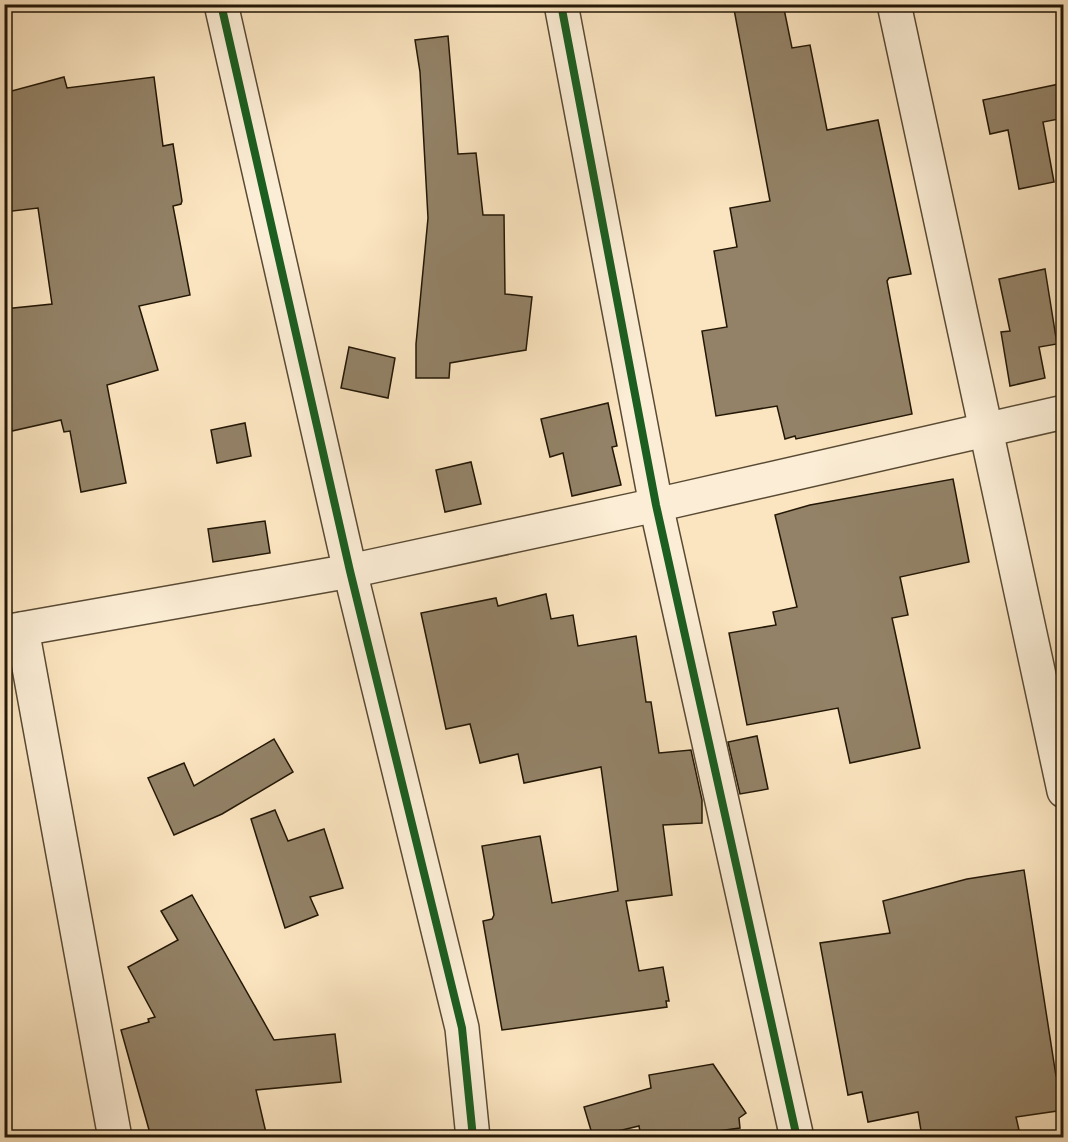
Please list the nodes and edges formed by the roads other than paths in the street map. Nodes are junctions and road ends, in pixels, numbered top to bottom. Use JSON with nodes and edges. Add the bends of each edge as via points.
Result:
{"nodes":[{"id":1,"x":221,"y":4,"type":"edge"},
{"id":2,"x":561,"y":4,"type":"edge"},
{"id":3,"x":894,"y":4,"type":"edge"},
{"id":4,"x":1064,"y":412,"type":"edge"},
{"id":5,"x":986,"y":428,"type":"junction"},
{"id":6,"x":656,"y":505,"type":"junction"},
{"id":7,"x":350,"y":571,"type":"junction"},
{"id":8,"x":13,"y":630,"type":"edge"},
{"id":9,"x":1064,"y":791,"type":"edge"},
{"id":10,"x":115,"y":1137,"type":"edge"},
{"id":11,"x":472,"y":1137,"type":"edge"},
{"id":12,"x":797,"y":1137,"type":"edge"}],
"edges":[{"from":1,"to":7,"type":"street"},
{"from":2,"to":6,"type":"street"},
{"from":3,"to":5,"type":"street"},
{"from":4,"to":5,"type":"street"},
{"from":5,"to":6,"type":"street"},
{"from":5,"to":9,"type":"street"},
{"from":6,"to":7,"type":"street"},
{"from":6,"to":12,"type":"street"},
{"from":7,"to":8,"type":"street"},
{"from":7,"to":11,"type":"street","via":[[462,1028]]},
{"from":8,"to":10,"type":"street"}]}
